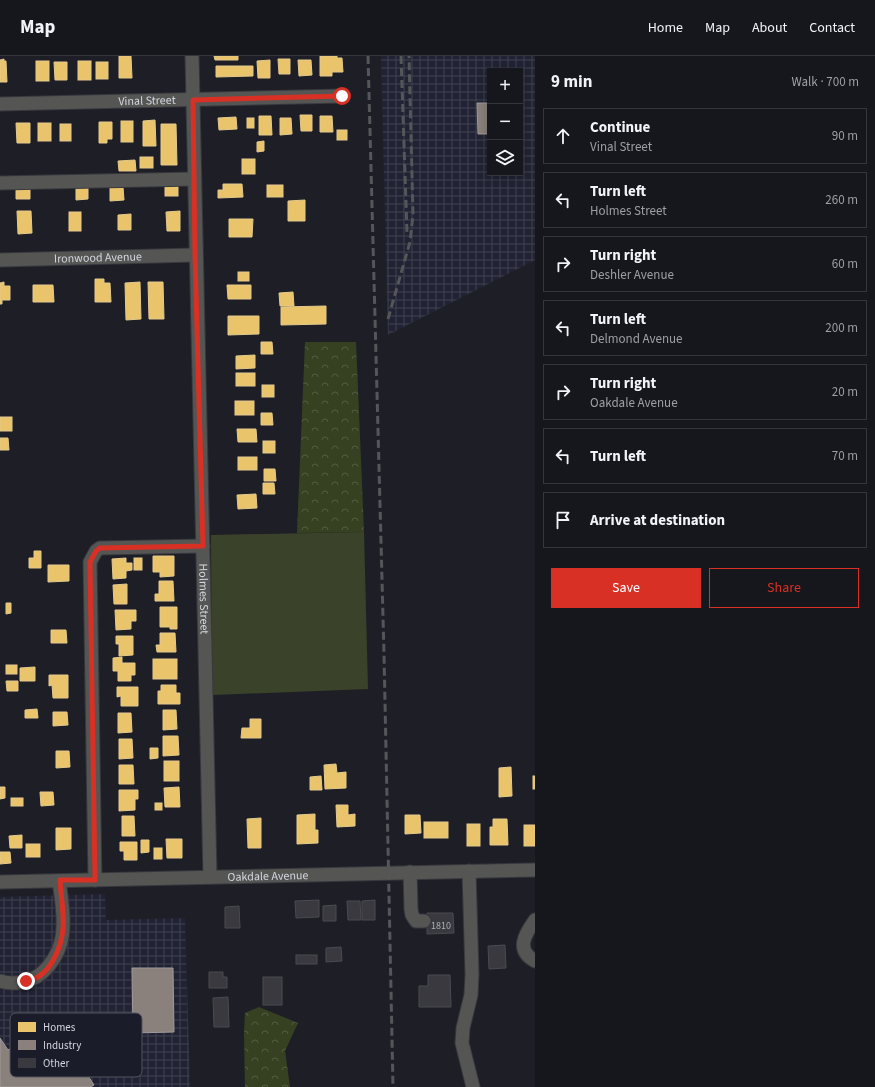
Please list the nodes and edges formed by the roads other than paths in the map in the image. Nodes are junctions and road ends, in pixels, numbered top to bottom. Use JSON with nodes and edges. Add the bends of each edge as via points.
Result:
{"nodes":[{"id":1,"x":192,"y":56,"type":"edge"},
{"id":2,"x":342,"y":96,"type":"dead end"},
{"id":3,"x":193,"y":100,"type":"junction"},
{"id":4,"x":0,"y":104,"type":"edge"},
{"id":5,"x":194,"y":179,"type":"junction"},
{"id":6,"x":0,"y":183,"type":"edge"},
{"id":7,"x":195,"y":255,"type":"junction"},
{"id":8,"x":0,"y":260,"type":"edge"},
{"id":9,"x":203,"y":546,"type":"junction"},
{"id":10,"x":535,"y":870,"type":"edge"},
{"id":11,"x":469,"y":871,"type":"junction"},
{"id":12,"x":410,"y":872,"type":"junction"},
{"id":13,"x":210,"y":877,"type":"junction"},
{"id":14,"x":60,"y":880,"type":"junction"},
{"id":15,"x":95,"y":880,"type":"junction"},
{"id":16,"x":0,"y":882,"type":"edge"},
{"id":17,"x":535,"y":920,"type":"edge"},
{"id":18,"x":424,"y":921,"type":"dead end"},
{"id":19,"x":535,"y":961,"type":"edge"},
{"id":20,"x":0,"y":980,"type":"edge"},
{"id":21,"x":473,"y":1087,"type":"edge"}],
"edges":[{"from":1,"to":3,"type":"street","name":"Holmes Street"},
{"from":2,"to":3,"type":"street","name":"Vinal Street"},
{"from":3,"to":4,"type":"street","name":"Vinal Street"},
{"from":3,"to":5,"type":"street","name":"Holmes Street"},
{"from":5,"to":6,"type":"street"},
{"from":5,"to":7,"type":"street","name":"Holmes Street"},
{"from":7,"to":8,"type":"street","name":"Ironwood Avenue"},
{"from":7,"to":9,"type":"street","name":"Holmes Street"},
{"from":9,"to":13,"type":"street","name":"Holmes Street"},
{"from":9,"to":15,"type":"street","via":[[100,548],[90,562]]},
{"from":10,"to":11,"type":"street","name":"Oakdale Avenue"},
{"from":11,"to":12,"type":"street","name":"Oakdale Avenue"},
{"from":11,"to":21,"type":"street","via":[[472,974],[471,995],[462,1043]]},
{"from":12,"to":13,"type":"street","name":"Oakdale Avenue"},
{"from":12,"to":18,"type":"street","via":[[412,915],[416,921]]},
{"from":13,"to":15,"type":"street","name":"Oakdale Avenue"},
{"from":14,"to":15,"type":"street","name":"Oakdale Avenue"},
{"from":14,"to":16,"type":"street","name":"Oakdale Avenue"},
{"from":14,"to":20,"type":"street","via":[[63,928],[58,950],[52,961],[38,977],[14,983]]},
{"from":17,"to":19,"type":"street","via":[[523,942],[524,951]]}]}
